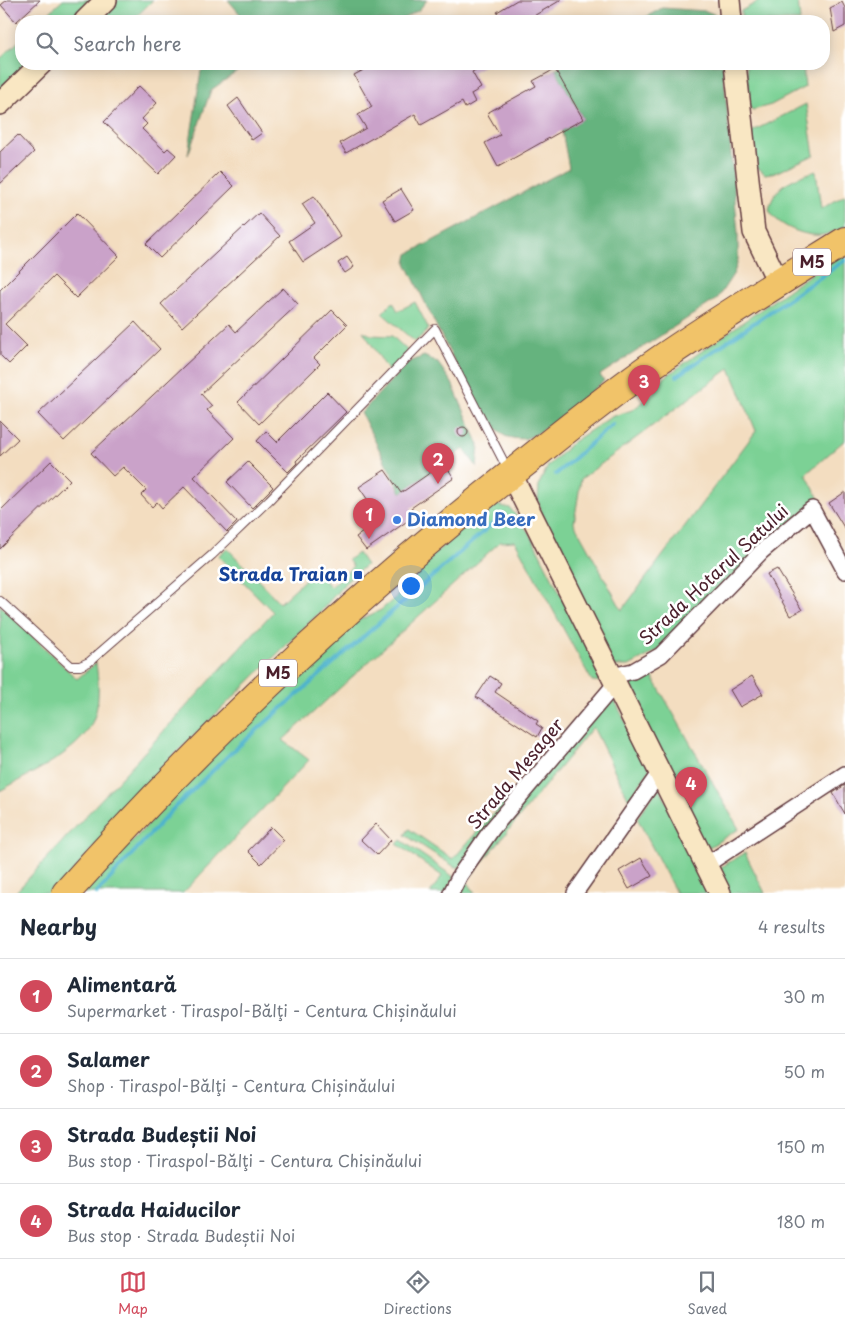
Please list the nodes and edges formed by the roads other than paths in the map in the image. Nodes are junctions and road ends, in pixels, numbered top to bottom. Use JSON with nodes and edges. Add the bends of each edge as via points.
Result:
{"nodes":[{"id":1,"x":106,"y":0,"type":"edge"},
{"id":2,"x":729,"y":0,"type":"edge"},
{"id":3,"x":91,"y":15,"type":"edge"},
{"id":4,"x":730,"y":15,"type":"edge"},
{"id":5,"x":35,"y":70,"type":"edge"},
{"id":6,"x":736,"y":70,"type":"edge"},
{"id":7,"x":0,"y":104,"type":"edge"},
{"id":8,"x":845,"y":241,"type":"edge"},
{"id":9,"x":778,"y":282,"type":"junction"},
{"id":10,"x":510,"y":474,"type":"junction"},
{"id":11,"x":845,"y":571,"type":"edge"},
{"id":12,"x":0,"y":601,"type":"edge"},
{"id":13,"x":614,"y":679,"type":"junction"},
{"id":14,"x":660,"y":772,"type":"junction"},
{"id":15,"x":845,"y":774,"type":"edge"},
{"id":16,"x":706,"y":865,"type":"junction"},
{"id":17,"x":66,"y":893,"type":"edge"},
{"id":18,"x":451,"y":893,"type":"edge"},
{"id":19,"x":575,"y":893,"type":"edge"},
{"id":20,"x":720,"y":893,"type":"edge"}],
"edges":[{"from":1,"to":3,"type":"street"},
{"from":2,"to":4,"type":"street"},
{"from":5,"to":7,"type":"street"},
{"from":6,"to":9,"type":"street","via":[[754,232]]},
{"from":8,"to":9,"type":"highway","number":"M5"},
{"from":9,"to":10,"type":"highway","number":"M5","via":[[655,363]]},
{"from":10,"to":12,"type":"lane","via":[[435,329],[224,543],[89,662],[71,666]]},
{"from":10,"to":13,"type":"street"},
{"from":10,"to":17,"type":"highway","number":"M5","via":[[382,579],[277,674],[196,752]]},
{"from":11,"to":13,"type":"street","name":"Strada Hotarul Satului","via":[[812,509],[762,552],[661,655]]},
{"from":13,"to":14,"type":"street"},
{"from":13,"to":18,"type":"street","name":"Strada Mesager","via":[[492,829]]},
{"from":14,"to":16,"type":"street"},
{"from":14,"to":19,"type":"street"},
{"from":15,"to":16,"type":"street"},
{"from":16,"to":20,"type":"street"}]}
